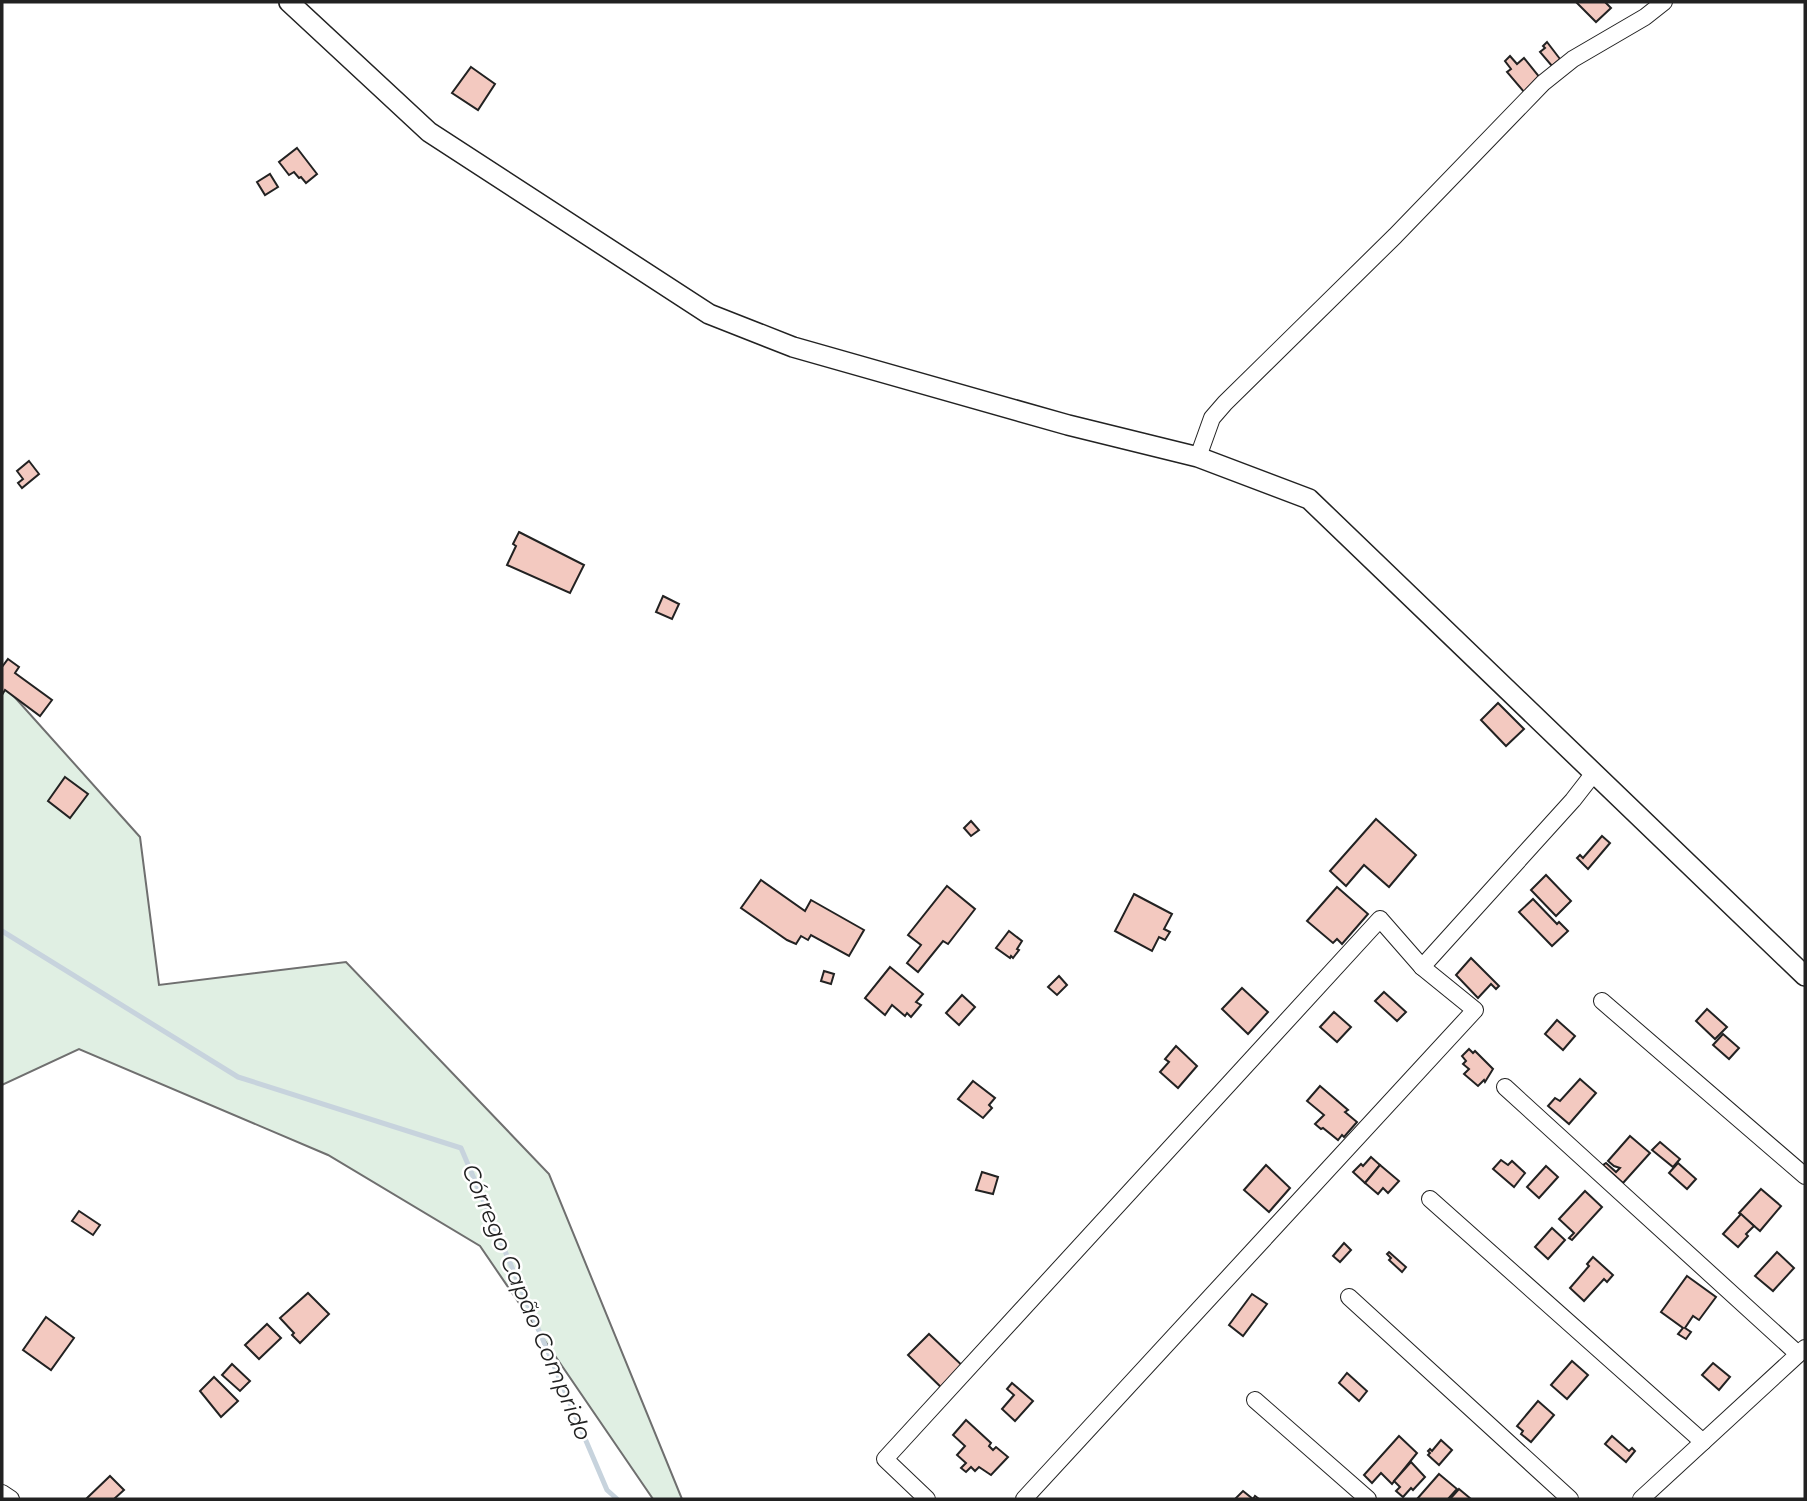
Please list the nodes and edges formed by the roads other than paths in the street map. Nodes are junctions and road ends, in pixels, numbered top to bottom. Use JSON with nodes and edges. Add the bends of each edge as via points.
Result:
{"nodes":[{"id":1,"x":289,"y":2,"type":"edge"},
{"id":2,"x":1664,"y":2,"type":"edge"},
{"id":3,"x":1198,"y":457,"type":"junction"},
{"id":4,"x":1594,"y":772,"type":"junction"},
{"id":5,"x":1422,"y":967,"type":"junction"},
{"id":6,"x":1805,"y":976,"type":"edge"},
{"id":7,"x":1602,"y":1001,"type":"dead end"},
{"id":8,"x":1505,"y":1087,"type":"dead end"},
{"id":9,"x":1805,"y":1176,"type":"edge"},
{"id":10,"x":1430,"y":1199,"type":"dead end"},
{"id":11,"x":1349,"y":1297,"type":"dead end"},
{"id":12,"x":1802,"y":1351,"type":"edge"},
{"id":13,"x":1255,"y":1401,"type":"dead end"},
{"id":14,"x":1703,"y":1442,"type":"junction"},
{"id":15,"x":2,"y":1493,"type":"edge"},
{"id":16,"x":11,"y":1499,"type":"edge"},
{"id":17,"x":927,"y":1499,"type":"edge"},
{"id":18,"x":1024,"y":1499,"type":"edge"},
{"id":19,"x":1368,"y":1499,"type":"edge"},
{"id":20,"x":1570,"y":1499,"type":"edge"},
{"id":21,"x":1641,"y":1499,"type":"edge"}],
"edges":[{"from":1,"to":3,"type":"street","via":[[429,132],[709,314],[793,347]]},
{"from":2,"to":3,"type":"street","via":[[1543,83],[1225,404],[1213,418]]},
{"from":3,"to":4,"type":"street","via":[[1309,499]]},
{"from":4,"to":5,"type":"street"},
{"from":4,"to":6,"type":"street"},
{"from":5,"to":17,"type":"street","via":[[1380,919],[885,1459]]},
{"from":5,"to":18,"type":"street","via":[[1475,1010]]},
{"from":7,"to":9,"type":"street"},
{"from":8,"to":12,"type":"street"},
{"from":10,"to":14,"type":"street"},
{"from":11,"to":20,"type":"street"},
{"from":12,"to":14,"type":"street"},
{"from":13,"to":19,"type":"street"},
{"from":14,"to":21,"type":"street"},
{"from":15,"to":16,"type":"street"}]}
